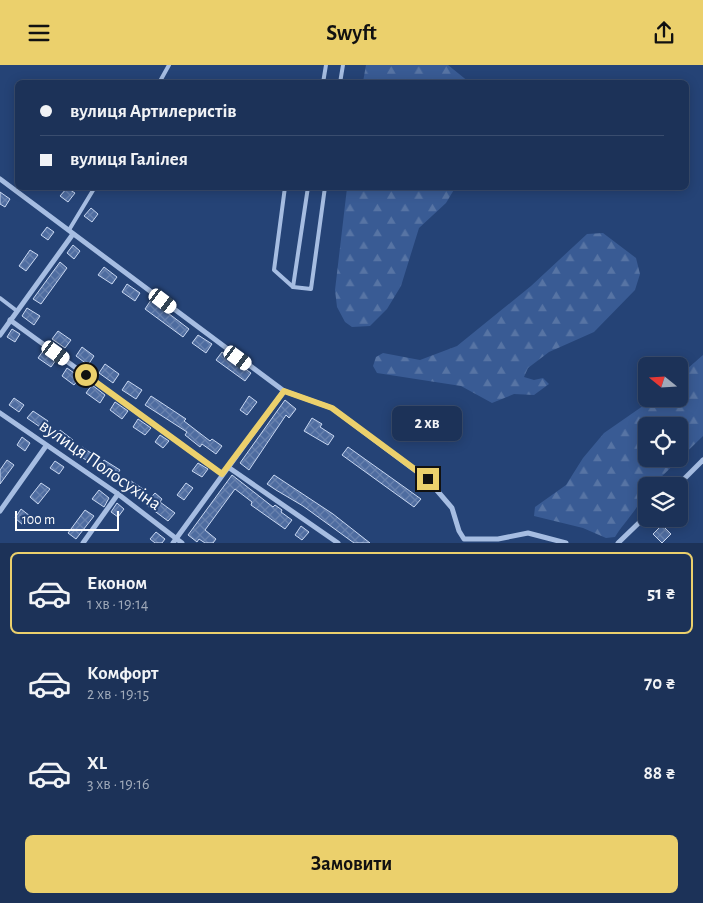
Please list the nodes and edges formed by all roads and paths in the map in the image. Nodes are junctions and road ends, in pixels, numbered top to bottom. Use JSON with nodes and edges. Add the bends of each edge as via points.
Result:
{"nodes":[{"id":1,"x":169,"y":65,"type":"edge"},
{"id":2,"x":326,"y":65,"type":"edge"},
{"id":3,"x":343,"y":65,"type":"edge"},
{"id":4,"x":160,"y":80,"type":"edge"},
{"id":5,"x":324,"y":80,"type":"edge"},
{"id":6,"x":340,"y":80,"type":"edge"},
{"id":7,"x":0,"y":179,"type":"edge"},
{"id":8,"x":93,"y":190,"type":"edge"},
{"id":9,"x":285,"y":190,"type":"edge"},
{"id":10,"x":308,"y":190,"type":"edge"},
{"id":11,"x":326,"y":190,"type":"edge"},
{"id":12,"x":71,"y":232,"type":"junction"},
{"id":13,"x":294,"y":287,"type":"junction"},
{"id":14,"x":0,"y":299,"type":"edge"},
{"id":15,"x":17,"y":311,"type":"junction"},
{"id":16,"x":10,"y":320,"type":"junction"},
{"id":17,"x":0,"y":335,"type":"edge"},
{"id":18,"x":284,"y":391,"type":"junction"},
{"id":19,"x":0,"y":413,"type":"edge"},
{"id":20,"x":46,"y":446,"type":"junction"},
{"id":21,"x":703,"y":460,"type":"edge"},
{"id":22,"x":228,"y":467,"type":"junction"},
{"id":23,"x":222,"y":474,"type":"junction"},
{"id":24,"x":686,"y":477,"type":"edge"},
{"id":25,"x":118,"y":494,"type":"junction"},
{"id":26,"x":0,"y":511,"type":"edge"},
{"id":27,"x":638,"y":524,"type":"edge"},
{"id":28,"x":174,"y":541,"type":"edge"},
{"id":29,"x":463,"y":541,"type":"edge"},
{"id":30,"x":83,"y":543,"type":"edge"},
{"id":31,"x":182,"y":543,"type":"edge"},
{"id":32,"x":338,"y":543,"type":"edge"},
{"id":33,"x":566,"y":543,"type":"edge"},
{"id":34,"x":618,"y":543,"type":"edge"}],
"edges":[{"from":1,"to":4,"type":"lane"},
{"from":2,"to":5,"type":"lane"},
{"from":3,"to":6,"type":"lane"},
{"from":7,"to":12,"type":"street"},
{"from":8,"to":12,"type":"lane"},
{"from":9,"to":13,"type":"lane","via":[[274,270]]},
{"from":10,"to":13,"type":"lane"},
{"from":11,"to":13,"type":"lane","via":[[312,289]]},
{"from":12,"to":15,"type":"street"},
{"from":12,"to":18,"type":"street"},
{"from":14,"to":15,"type":"lane"},
{"from":15,"to":16,"type":"street"},
{"from":16,"to":17,"type":"street"},
{"from":16,"to":23,"type":"street"},
{"from":18,"to":22,"type":"street"},
{"from":18,"to":29,"type":"street","via":[[332,408],[428,479],[452,508]]},
{"from":19,"to":20,"type":"street","name":"вулиця Полосухіна"},
{"from":20,"to":25,"type":"street","name":"вулиця Полосухіна"},
{"from":20,"to":26,"type":"street"},
{"from":21,"to":24,"type":"street"},
{"from":22,"to":23,"type":"street"},
{"from":22,"to":32,"type":"street"},
{"from":23,"to":28,"type":"street"},
{"from":25,"to":28,"type":"street","name":"вулиця Полосухіна"},
{"from":25,"to":30,"type":"street"},
{"from":27,"to":34,"type":"street"},
{"from":28,"to":31,"type":"street","name":"вулиця Полосухіна"},
{"from":29,"to":33,"type":"street","via":[[528,533]]}]}
